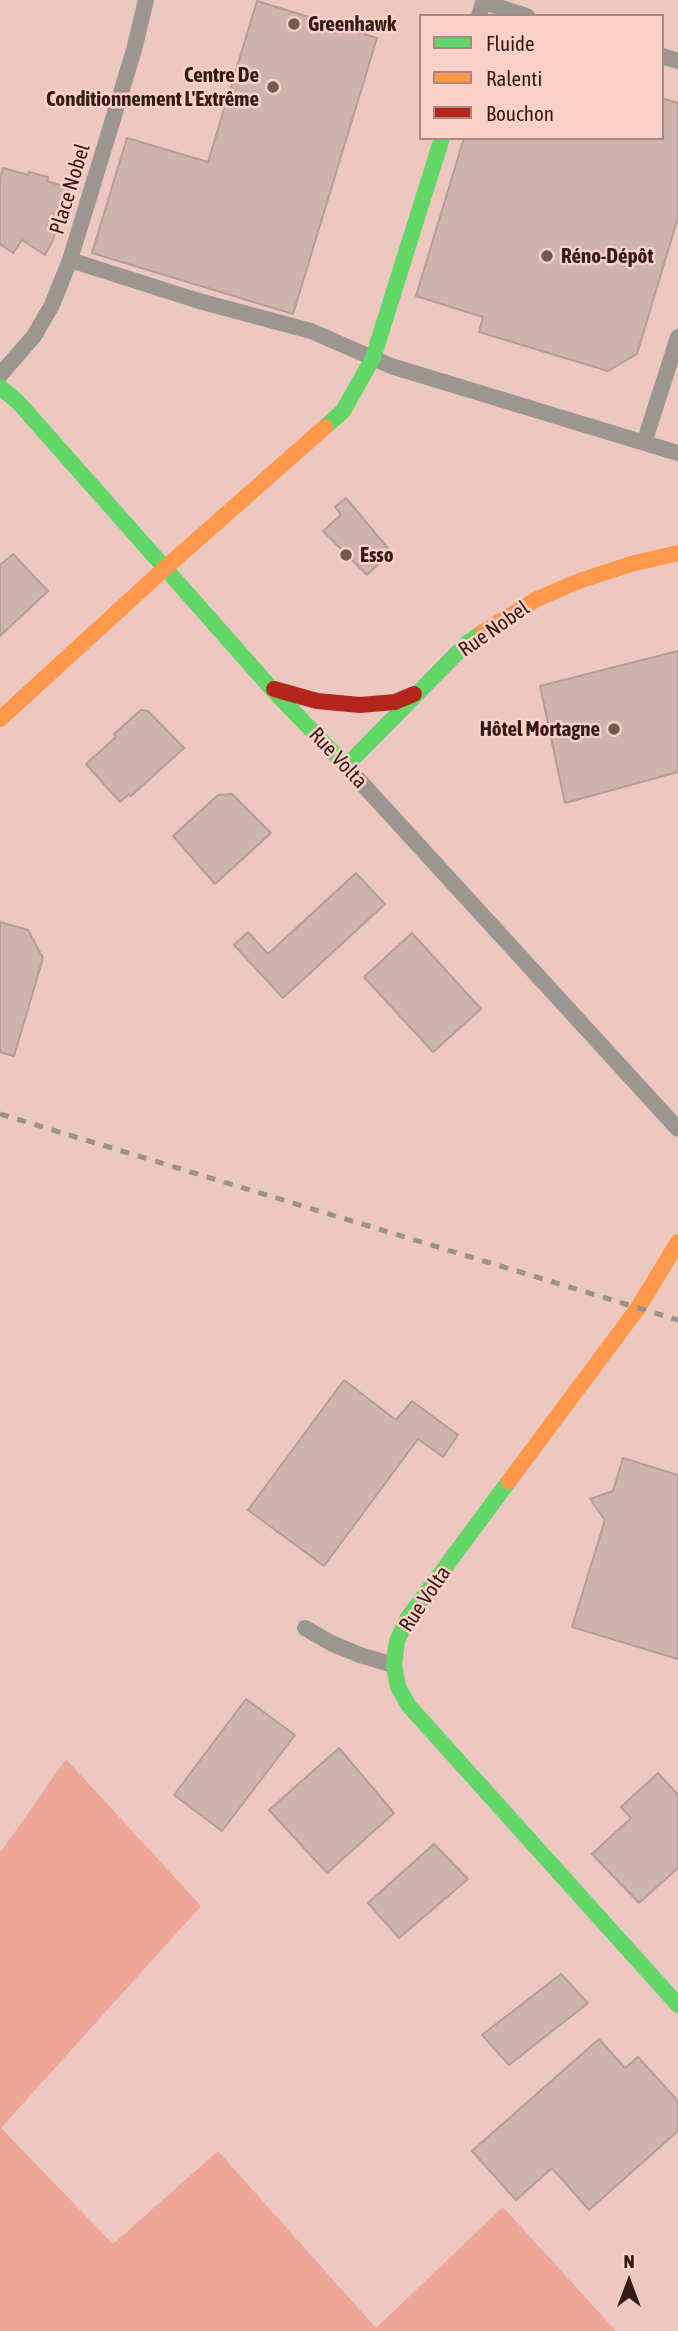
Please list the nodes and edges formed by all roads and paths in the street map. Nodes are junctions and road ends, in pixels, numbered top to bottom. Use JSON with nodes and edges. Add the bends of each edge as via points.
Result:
{"nodes":[{"id":1,"x":146,"y":0,"type":"edge"},
{"id":2,"x":480,"y":14,"type":"edge"},
{"id":3,"x":521,"y":14,"type":"edge"},
{"id":4,"x":441,"y":140,"type":"edge"},
{"id":5,"x":70,"y":260,"type":"junction"},
{"id":6,"x":678,"y":337,"type":"edge"},
{"id":7,"x":373,"y":358,"type":"junction"},
{"id":8,"x":675,"y":366,"type":"edge"},
{"id":9,"x":0,"y":375,"type":"edge"},
{"id":10,"x":0,"y":387,"type":"edge"},
{"id":11,"x":643,"y":443,"type":"junction"},
{"id":12,"x":678,"y":453,"type":"edge"},
{"id":13,"x":678,"y":553,"type":"edge"},
{"id":14,"x":164,"y":569,"type":"junction"},
{"id":15,"x":271,"y":688,"type":"junction"},
{"id":16,"x":421,"y":691,"type":"junction"},
{"id":17,"x":0,"y":719,"type":"edge"},
{"id":18,"x":346,"y":766,"type":"junction"},
{"id":19,"x":678,"y":1129,"type":"edge"},
{"id":20,"x":678,"y":1242,"type":"edge"},
{"id":21,"x":305,"y":1628,"type":"dead end"},
{"id":22,"x":394,"y":1665,"type":"junction"},
{"id":23,"x":678,"y":2005,"type":"edge"}],
"edges":[{"from":1,"to":5,"type":"street","name":"Place Nobel"},
{"from":2,"to":3,"type":"street","via":[[483,2]]},
{"from":4,"to":7,"type":"street"},
{"from":5,"to":7,"type":"street","via":[[311,331]]},
{"from":5,"to":9,"type":"street","name":"Place Nobel","via":[[34,337]]},
{"from":6,"to":8,"type":"street"},
{"from":7,"to":11,"type":"street"},
{"from":7,"to":14,"type":"street","via":[[343,411]]},
{"from":8,"to":11,"type":"street"},
{"from":10,"to":14,"type":"street","name":"Rue Volta"},
{"from":11,"to":12,"type":"street"},
{"from":13,"to":16,"type":"street","name":"Rue Nobel","via":[[579,581],[527,604],[467,643]]},
{"from":14,"to":15,"type":"street","name":"Rue Volta"},
{"from":14,"to":17,"type":"street"},
{"from":15,"to":16,"type":"street","via":[[317,701],[360,705],[395,702]]},
{"from":15,"to":18,"type":"street","name":"Rue Volta"},
{"from":16,"to":18,"type":"street","name":"Rue Nobel"},
{"from":18,"to":19,"type":"street","name":"Rue Volta"},
{"from":20,"to":22,"type":"street","name":"Rue Volta","via":[[638,1308],[407,1619],[397,1641]]},
{"from":21,"to":22,"type":"street","via":[[331,1643]]},
{"from":22,"to":23,"type":"street","name":"Rue Volta","via":[[398,1687],[409,1706]]}]}
